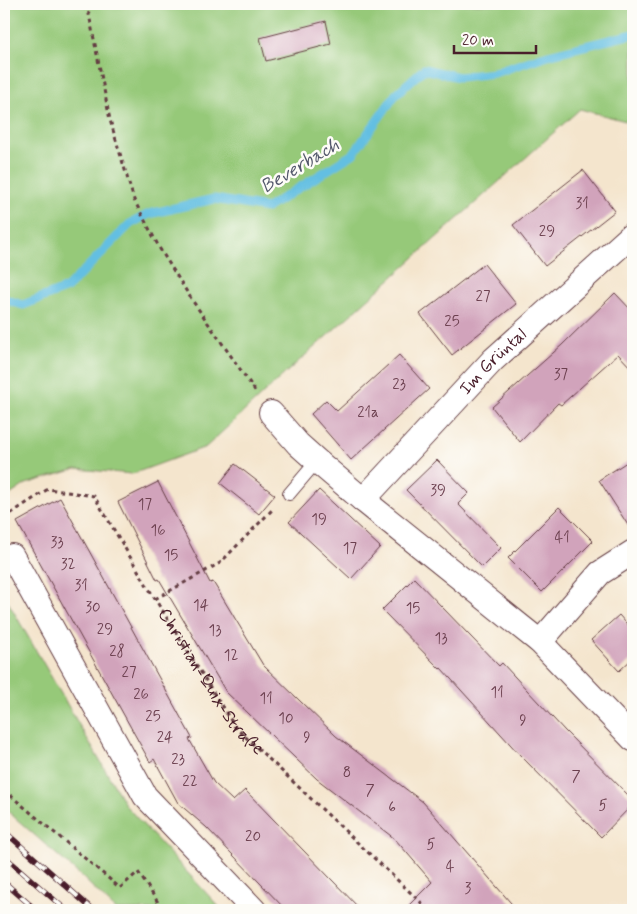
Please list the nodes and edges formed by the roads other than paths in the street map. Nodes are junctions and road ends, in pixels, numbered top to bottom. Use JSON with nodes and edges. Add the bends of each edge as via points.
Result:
{"nodes":[{"id":1,"x":633,"y":234,"type":"edge"},
{"id":2,"x":270,"y":413,"type":"road end"},
{"id":3,"x":317,"y":461,"type":"junction"},
{"id":4,"x":289,"y":494,"type":"road end"},
{"id":5,"x":363,"y":500,"type":"junction"},
{"id":6,"x":633,"y":552,"type":"edge"},
{"id":7,"x":12,"y":556,"type":"dead end"},
{"id":8,"x":540,"y":642,"type":"junction"},
{"id":9,"x":633,"y":738,"type":"edge"},
{"id":10,"x":254,"y":910,"type":"edge"}],
"edges":[{"from":1,"to":5,"type":"street","name":"Im Grüntal","via":[[492,360]]},
{"from":2,"to":3,"type":"street"},
{"from":3,"to":4,"type":"lane"},
{"from":3,"to":5,"type":"street"},
{"from":5,"to":8,"type":"street"},
{"from":6,"to":8,"type":"street","via":[[600,573]]},
{"from":7,"to":10,"type":"street","via":[[146,796]]},
{"from":8,"to":9,"type":"street"}]}
